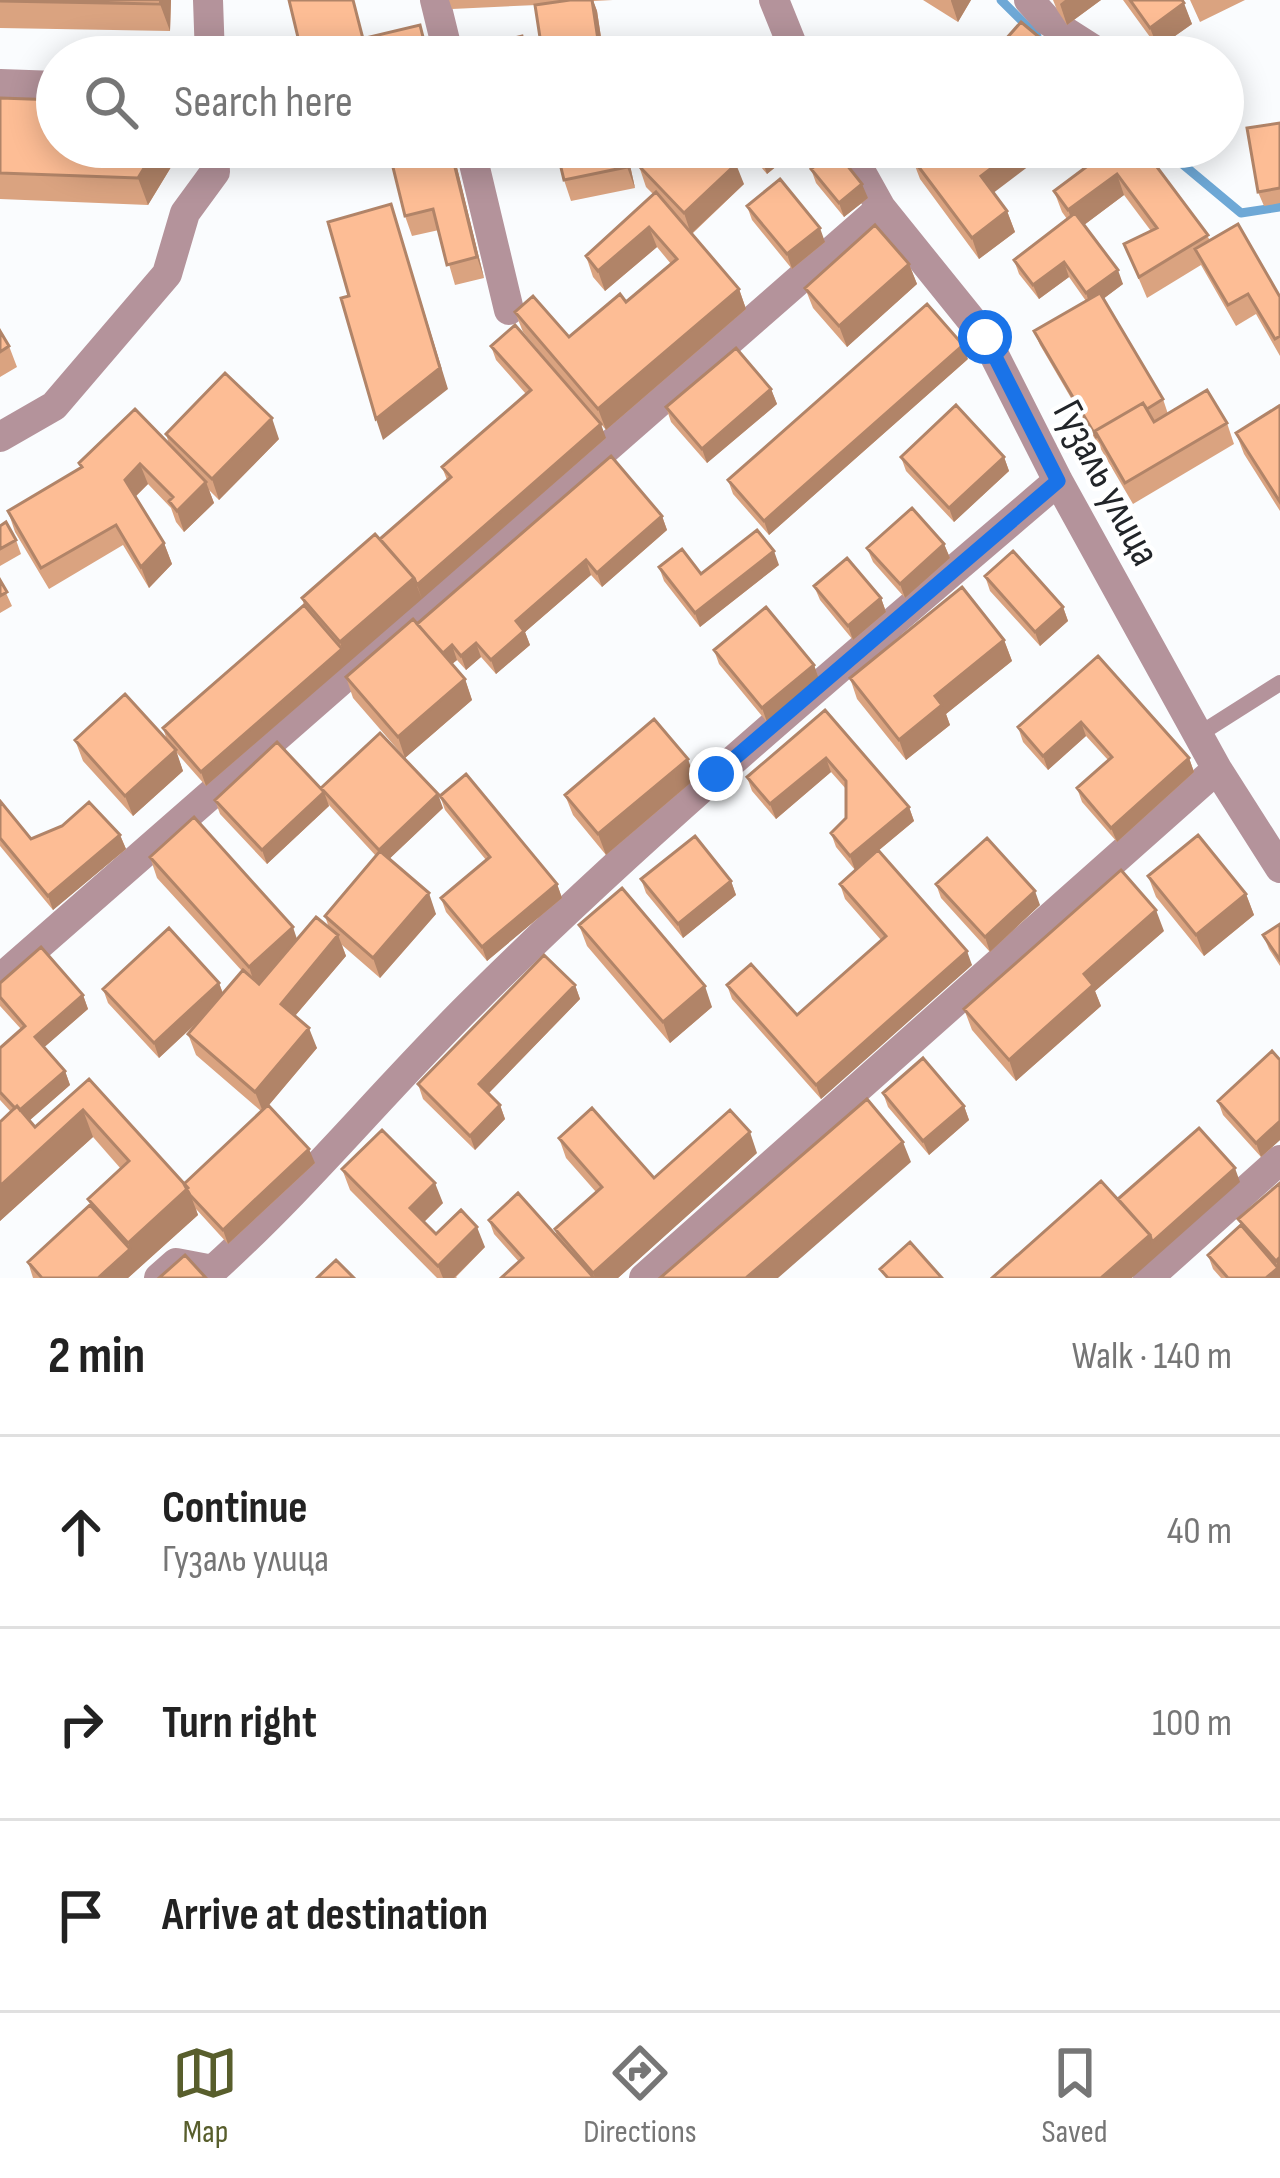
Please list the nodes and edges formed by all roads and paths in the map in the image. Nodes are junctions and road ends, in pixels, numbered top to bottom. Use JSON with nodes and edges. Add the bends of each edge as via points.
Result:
{"nodes":[{"id":1,"x":208,"y":0,"type":"edge"},
{"id":2,"x":435,"y":0,"type":"edge"},
{"id":3,"x":774,"y":0,"type":"edge"},
{"id":4,"x":1029,"y":0,"type":"edge"},
{"id":5,"x":209,"y":36,"type":"edge"},
{"id":6,"x":444,"y":36,"type":"edge"},
{"id":7,"x":789,"y":36,"type":"edge"},
{"id":8,"x":1072,"y":36,"type":"edge"},
{"id":9,"x":0,"y":84,"type":"edge"},
{"id":10,"x":36,"y":85,"type":"edge"},
{"id":11,"x":215,"y":168,"type":"edge"},
{"id":12,"x":475,"y":168,"type":"edge"},
{"id":13,"x":859,"y":168,"type":"edge"},
{"id":14,"x":881,"y":208,"type":"junction"},
{"id":15,"x":509,"y":310,"type":"dead end"},
{"id":16,"x":0,"y":437,"type":"edge"},
{"id":17,"x":1058,"y":481,"type":"junction"},
{"id":18,"x":1280,"y":683,"type":"edge"},
{"id":19,"x":1198,"y":735,"type":"junction"},
{"id":20,"x":1217,"y":770,"type":"junction"},
{"id":21,"x":1280,"y":868,"type":"edge"},
{"id":22,"x":0,"y":979,"type":"edge"},
{"id":23,"x":1280,"y":1160,"type":"edge"},
{"id":24,"x":216,"y":1274,"type":"edge"},
{"id":25,"x":159,"y":1278,"type":"edge"},
{"id":26,"x":644,"y":1278,"type":"edge"},
{"id":27,"x":1148,"y":1278,"type":"edge"}],
"edges":[{"from":1,"to":5,"type":"street"},
{"from":2,"to":6,"type":"street"},
{"from":3,"to":7,"type":"street"},
{"from":4,"to":8,"type":"street"},
{"from":9,"to":10,"type":"street"},
{"from":11,"to":16,"type":"street","via":[[185,213],[167,274],[54,406]]},
{"from":12,"to":15,"type":"street"},
{"from":13,"to":14,"type":"street","name":"Гузаль улица"},
{"from":14,"to":17,"type":"street","name":"Гузаль улица","via":[[985,337]]},
{"from":14,"to":22,"type":"street"},
{"from":17,"to":19,"type":"street","name":"Гузаль улица"},
{"from":17,"to":24,"type":"street","via":[[716,774],[472,1003]]},
{"from":18,"to":19,"type":"lane"},
{"from":19,"to":20,"type":"street","name":"Гузаль улица"},
{"from":20,"to":21,"type":"street","name":"Гузаль улица"},
{"from":20,"to":26,"type":"street"},
{"from":23,"to":27,"type":"street"},
{"from":24,"to":25,"type":"street","via":[[176,1263]]}]}
